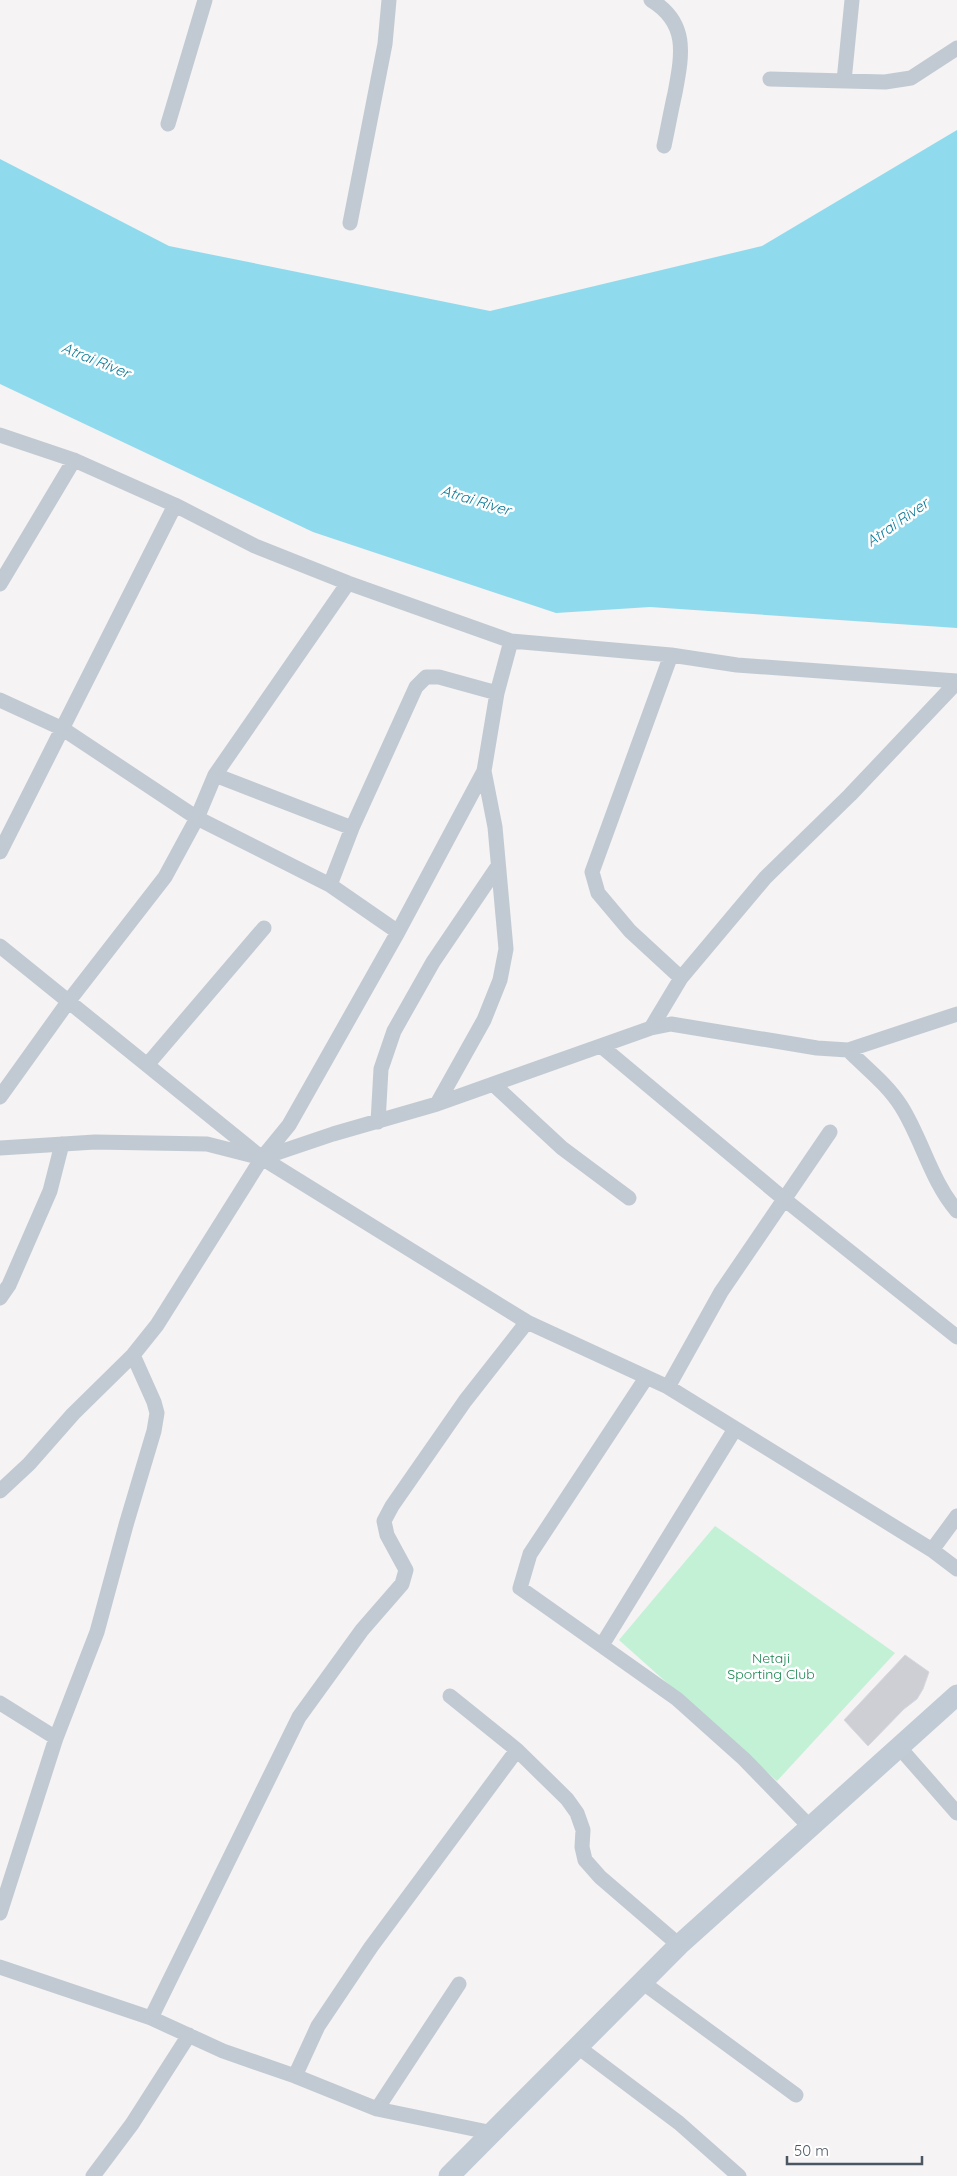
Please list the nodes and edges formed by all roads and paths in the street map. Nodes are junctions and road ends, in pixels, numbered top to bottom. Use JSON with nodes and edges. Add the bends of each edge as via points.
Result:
{"nodes":[{"id":1,"x":205,"y":0,"type":"edge"},
{"id":2,"x":389,"y":0,"type":"edge"},
{"id":3,"x":651,"y":0,"type":"edge"},
{"id":4,"x":852,"y":0,"type":"edge"},
{"id":5,"x":957,"y":48,"type":"edge"},
{"id":6,"x":770,"y":79,"type":"dead end"},
{"id":7,"x":844,"y":81,"type":"junction"},
{"id":8,"x":168,"y":124,"type":"dead end"},
{"id":9,"x":664,"y":146,"type":"dead end"},
{"id":10,"x":350,"y":223,"type":"dead end"},
{"id":11,"x":0,"y":435,"type":"edge"},
{"id":12,"x":74,"y":460,"type":"junction"},
{"id":13,"x":175,"y":505,"type":"junction"},
{"id":14,"x":348,"y":583,"type":"junction"},
{"id":15,"x":0,"y":584,"type":"edge"},
{"id":16,"x":511,"y":641,"type":"junction"},
{"id":17,"x":672,"y":655,"type":"junction"},
{"id":18,"x":957,"y":682,"type":"edge"},
{"id":19,"x":496,"y":693,"type":"junction"},
{"id":20,"x":0,"y":700,"type":"edge"},
{"id":21,"x":63,"y":729,"type":"junction"},
{"id":22,"x":484,"y":771,"type":"junction"},
{"id":23,"x":215,"y":775,"type":"junction"},
{"id":24,"x":197,"y":818,"type":"junction"},
{"id":25,"x":352,"y":828,"type":"junction"},
{"id":26,"x":0,"y":852,"type":"edge"},
{"id":27,"x":498,"y":866,"type":"junction"},
{"id":28,"x":330,"y":885,"type":"junction"},
{"id":29,"x":264,"y":928,"type":"dead end"},
{"id":30,"x":398,"y":932,"type":"junction"},
{"id":31,"x":1,"y":949,"type":"edge"},
{"id":32,"x":681,"y":978,"type":"junction"},
{"id":33,"x":68,"y":1002,"type":"junction"},
{"id":34,"x":957,"y":1014,"type":"edge"},
{"id":35,"x":651,"y":1028,"type":"junction"},
{"id":36,"x":601,"y":1046,"type":"junction"},
{"id":37,"x":848,"y":1050,"type":"junction"},
{"id":38,"x":146,"y":1065,"type":"junction"},
{"id":39,"x":493,"y":1084,"type":"junction"},
{"id":40,"x":0,"y":1097,"type":"edge"},
{"id":41,"x":437,"y":1104,"type":"junction"},
{"id":42,"x":378,"y":1122,"type":"junction"},
{"id":43,"x":830,"y":1132,"type":"dead end"},
{"id":44,"x":62,"y":1144,"type":"junction"},
{"id":45,"x":0,"y":1148,"type":"edge"},
{"id":46,"x":262,"y":1158,"type":"junction"},
{"id":47,"x":629,"y":1198,"type":"dead end"},
{"id":48,"x":784,"y":1199,"type":"junction"},
{"id":49,"x":957,"y":1211,"type":"edge"},
{"id":50,"x":0,"y":1298,"type":"edge"},
{"id":51,"x":527,"y":1322,"type":"junction"},
{"id":52,"x":957,"y":1338,"type":"edge"},
{"id":53,"x":133,"y":1355,"type":"junction"},
{"id":54,"x":646,"y":1378,"type":"junction"},
{"id":55,"x":668,"y":1387,"type":"junction"},
{"id":56,"x":735,"y":1429,"type":"junction"},
{"id":57,"x":0,"y":1492,"type":"edge"},
{"id":58,"x":957,"y":1516,"type":"edge"},
{"id":59,"x":932,"y":1550,"type":"junction"},
{"id":60,"x":957,"y":1569,"type":"edge"},
{"id":61,"x":602,"y":1645,"type":"junction"},
{"id":62,"x":957,"y":1695,"type":"edge"},
{"id":63,"x":450,"y":1696,"type":"dead end"},
{"id":64,"x":0,"y":1703,"type":"edge"},
{"id":65,"x":56,"y":1738,"type":"junction"},
{"id":66,"x":899,"y":1747,"type":"junction"},
{"id":67,"x":516,"y":1750,"type":"junction"},
{"id":68,"x":957,"y":1814,"type":"edge"},
{"id":69,"x":810,"y":1827,"type":"junction"},
{"id":70,"x":0,"y":1913,"type":"edge"},
{"id":71,"x":680,"y":1945,"type":"junction"},
{"id":72,"x":0,"y":1967,"type":"edge"},
{"id":73,"x":642,"y":1982,"type":"junction"},
{"id":74,"x":459,"y":1984,"type":"dead end"},
{"id":75,"x":151,"y":2018,"type":"junction"},
{"id":76,"x":188,"y":2035,"type":"junction"},
{"id":77,"x":578,"y":2047,"type":"junction"},
{"id":78,"x":295,"y":2076,"type":"junction"},
{"id":79,"x":796,"y":2095,"type":"dead end"},
{"id":80,"x":377,"y":2109,"type":"junction"},
{"id":81,"x":492,"y":2133,"type":"junction"},
{"id":82,"x":94,"y":2176,"type":"edge"},
{"id":83,"x":449,"y":2176,"type":"edge"},
{"id":84,"x":739,"y":2176,"type":"edge"}],
"edges":[{"from":1,"to":8,"type":"street"},
{"from":2,"to":10,"type":"street","via":[[385,44]]},
{"from":3,"to":9,"type":"street","via":[[672,19],[681,40],[682,56]]},
{"from":4,"to":7,"type":"street"},
{"from":5,"to":7,"type":"street","via":[[911,78],[886,82]]},
{"from":6,"to":7,"type":"street"},
{"from":11,"to":12,"type":"street"},
{"from":12,"to":13,"type":"street"},
{"from":12,"to":15,"type":"street"},
{"from":13,"to":14,"type":"street","via":[[255,546]]},
{"from":13,"to":21,"type":"street"},
{"from":14,"to":16,"type":"street"},
{"from":14,"to":23,"type":"street"},
{"from":16,"to":17,"type":"street"},
{"from":16,"to":19,"type":"street"},
{"from":17,"to":18,"type":"street","via":[[737,665]]},
{"from":17,"to":32,"type":"street","via":[[592,872],[598,893],[630,931]]},
{"from":18,"to":32,"type":"street","via":[[850,795],[765,878]]},
{"from":19,"to":22,"type":"street"},
{"from":19,"to":25,"type":"street","via":[[439,677],[426,677],[416,687]]},
{"from":20,"to":21,"type":"street"},
{"from":21,"to":24,"type":"street"},
{"from":21,"to":26,"type":"street"},
{"from":22,"to":27,"type":"street"},
{"from":22,"to":30,"type":"street"},
{"from":23,"to":24,"type":"street"},
{"from":23,"to":25,"type":"street"},
{"from":24,"to":28,"type":"street"},
{"from":24,"to":33,"type":"street","via":[[165,877]]},
{"from":25,"to":28,"type":"street"},
{"from":27,"to":41,"type":"street","via":[[506,949],[500,980],[484,1020]]},
{"from":27,"to":42,"type":"street","via":[[433,962],[394,1031],[381,1069]]},
{"from":28,"to":30,"type":"street"},
{"from":29,"to":38,"type":"street"},
{"from":30,"to":46,"type":"street","via":[[289,1125]]},
{"from":31,"to":33,"type":"street"},
{"from":32,"to":35,"type":"street"},
{"from":33,"to":38,"type":"street"},
{"from":33,"to":40,"type":"street"},
{"from":34,"to":37,"type":"street"},
{"from":35,"to":36,"type":"street"},
{"from":35,"to":37,"type":"street","via":[[671,1024],[816,1048]]},
{"from":36,"to":39,"type":"street"},
{"from":36,"to":48,"type":"street"},
{"from":37,"to":49,"type":"street","via":[[900,1105],[934,1175]]},
{"from":38,"to":46,"type":"street"},
{"from":39,"to":41,"type":"street"},
{"from":39,"to":47,"type":"street","via":[[562,1148]]},
{"from":41,"to":42,"type":"street"},
{"from":42,"to":46,"type":"street"},
{"from":43,"to":48,"type":"street"},
{"from":44,"to":45,"type":"street"},
{"from":44,"to":46,"type":"street","via":[[207,1144]]},
{"from":44,"to":50,"type":"street","via":[[50,1191],[9,1285]]},
{"from":46,"to":51,"type":"street"},
{"from":46,"to":53,"type":"street","via":[[157,1325]]},
{"from":48,"to":52,"type":"street"},
{"from":48,"to":55,"type":"street","via":[[722,1292]]},
{"from":51,"to":54,"type":"street"},
{"from":51,"to":75,"type":"street","via":[[465,1401],[392,1506],[384,1521],[387,1535],[406,1570],[402,1584],[362,1630],[299,1717]]},
{"from":53,"to":57,"type":"street"},
{"from":53,"to":65,"type":"street","via":[[154,1402],[157,1413],[154,1431],[97,1632]]},
{"from":54,"to":55,"type":"street"},
{"from":54,"to":61,"type":"street","via":[[530,1554],[520,1588]]},
{"from":55,"to":56,"type":"street"},
{"from":56,"to":59,"type":"street"},
{"from":56,"to":61,"type":"street"},
{"from":58,"to":59,"type":"street"},
{"from":59,"to":60,"type":"street"},
{"from":61,"to":69,"type":"street","via":[[677,1699],[744,1759]]},
{"from":62,"to":66,"type":"street"},
{"from":63,"to":67,"type":"street"},
{"from":64,"to":65,"type":"street"},
{"from":65,"to":70,"type":"street"},
{"from":66,"to":68,"type":"street"},
{"from":66,"to":69,"type":"street"},
{"from":67,"to":71,"type":"street","via":[[567,1799],[577,1813],[583,1830],[585,1860],[600,1877]]},
{"from":67,"to":78,"type":"street","via":[[371,1947],[318,2026]]},
{"from":69,"to":71,"type":"street"},
{"from":71,"to":73,"type":"street"},
{"from":72,"to":75,"type":"street"},
{"from":73,"to":77,"type":"street"},
{"from":73,"to":79,"type":"street"},
{"from":74,"to":80,"type":"street"},
{"from":75,"to":76,"type":"street"},
{"from":76,"to":78,"type":"street"},
{"from":76,"to":82,"type":"street","via":[[132,2124]]},
{"from":77,"to":81,"type":"street"},
{"from":77,"to":84,"type":"street","via":[[679,2123]]},
{"from":78,"to":80,"type":"street"},
{"from":80,"to":81,"type":"street"},
{"from":81,"to":83,"type":"street"}]}
